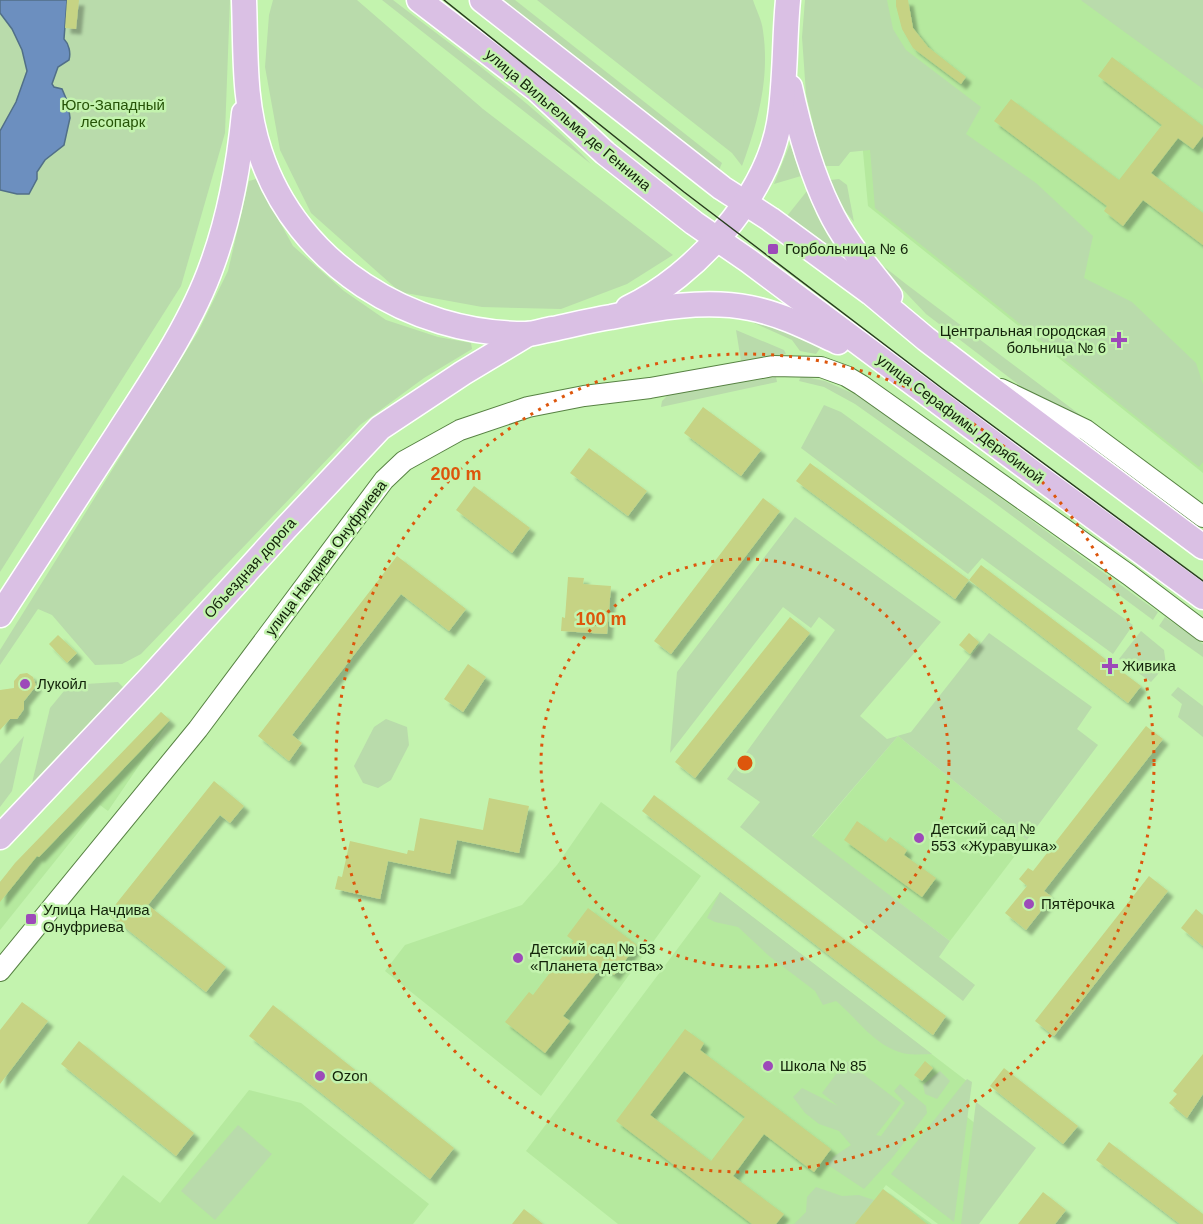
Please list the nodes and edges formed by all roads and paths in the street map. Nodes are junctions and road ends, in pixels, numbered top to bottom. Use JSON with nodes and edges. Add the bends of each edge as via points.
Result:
{"nodes":[{"id":1,"x":244,"y":0,"type":"edge"},
{"id":2,"x":254,"y":0,"type":"edge"},
{"id":3,"x":419,"y":0,"type":"edge"},
{"id":4,"x":482,"y":0,"type":"edge"},
{"id":5,"x":778,"y":0,"type":"edge"},
{"id":6,"x":788,"y":0,"type":"edge"},
{"id":7,"x":784,"y":34,"type":"junction"},
{"id":8,"x":246,"y":36,"type":"junction"},
{"id":9,"x":785,"y":64,"type":"junction"},
{"id":10,"x":246,"y":90,"type":"junction"},
{"id":11,"x":744,"y":204,"type":"junction"},
{"id":12,"x":717,"y":240,"type":"junction"},
{"id":13,"x":610,"y":317,"type":"junction"},
{"id":14,"x":528,"y":334,"type":"junction"},
{"id":15,"x":926,"y":339,"type":"junction"},
{"id":16,"x":791,"y":365,"type":"joint"},
{"id":17,"x":897,"y":371,"type":"junction"},
{"id":18,"x":977,"y":378,"type":"junction"},
{"id":19,"x":1203,"y":518,"type":"edge"},
{"id":20,"x":1203,"y":547,"type":"edge"},
{"id":21,"x":1203,"y":597,"type":"edge"},
{"id":22,"x":0,"y":615,"type":"edge"},
{"id":23,"x":1199,"y":620,"type":"edge"},
{"id":24,"x":0,"y":837,"type":"edge"},
{"id":25,"x":0,"y":971,"type":"edge"}],
"edges":[{"from":1,"to":8,"type":"main road"},
{"from":2,"to":8,"type":"main road"},
{"from":3,"to":12,"type":"main road","name":"улица Вильгельма де Геннина","via":[[537,90],[604,153]]},
{"from":4,"to":11,"type":"main road"},
{"from":5,"to":7,"type":"main road"},
{"from":6,"to":7,"type":"main road"},
{"from":7,"to":9,"type":"main road"},
{"from":8,"to":10,"type":"main road"},
{"from":9,"to":11,"type":"main road","via":[[778,124],[766,162]]},
{"from":9,"to":15,"type":"main road","via":[[800,135],[829,210],[862,261]]},
{"from":10,"to":14,"type":"main road","via":[[259,151],[270,180],[298,226],[341,269],[388,301],[440,322]]},
{"from":10,"to":22,"type":"main road","via":[[240,156],[212,266],[163,364]]},
{"from":11,"to":12,"type":"main road"},
{"from":11,"to":15,"type":"main road","via":[[872,293]]},
{"from":12,"to":13,"type":"main road","via":[[675,279]]},
{"from":12,"to":17,"type":"main road","name":"улица Серафимы Дерябиной"},
{"from":13,"to":14,"type":"main road"},
{"from":13,"to":17,"type":"main road","via":[[664,308],[750,308],[795,322]]},
{"from":14,"to":24,"type":"main road","name":"Объездная дорога","via":[[380,428]]},
{"from":15,"to":18,"type":"main road"},
{"from":16,"to":23,"type":"street","name":"улица Серафимы Дерябиной","via":[[821,367],[861,385],[1129,575]]},
{"from":16,"to":25,"type":"street","name":"улица Начдива Онуфриева","via":[[528,407],[460,430],[404,461],[384,480],[198,729]]},
{"from":17,"to":21,"type":"main road","name":"улица Серафимы Дерябиной"},
{"from":18,"to":19,"type":"street","via":[[1086,430]]},
{"from":18,"to":20,"type":"main road"}]}
